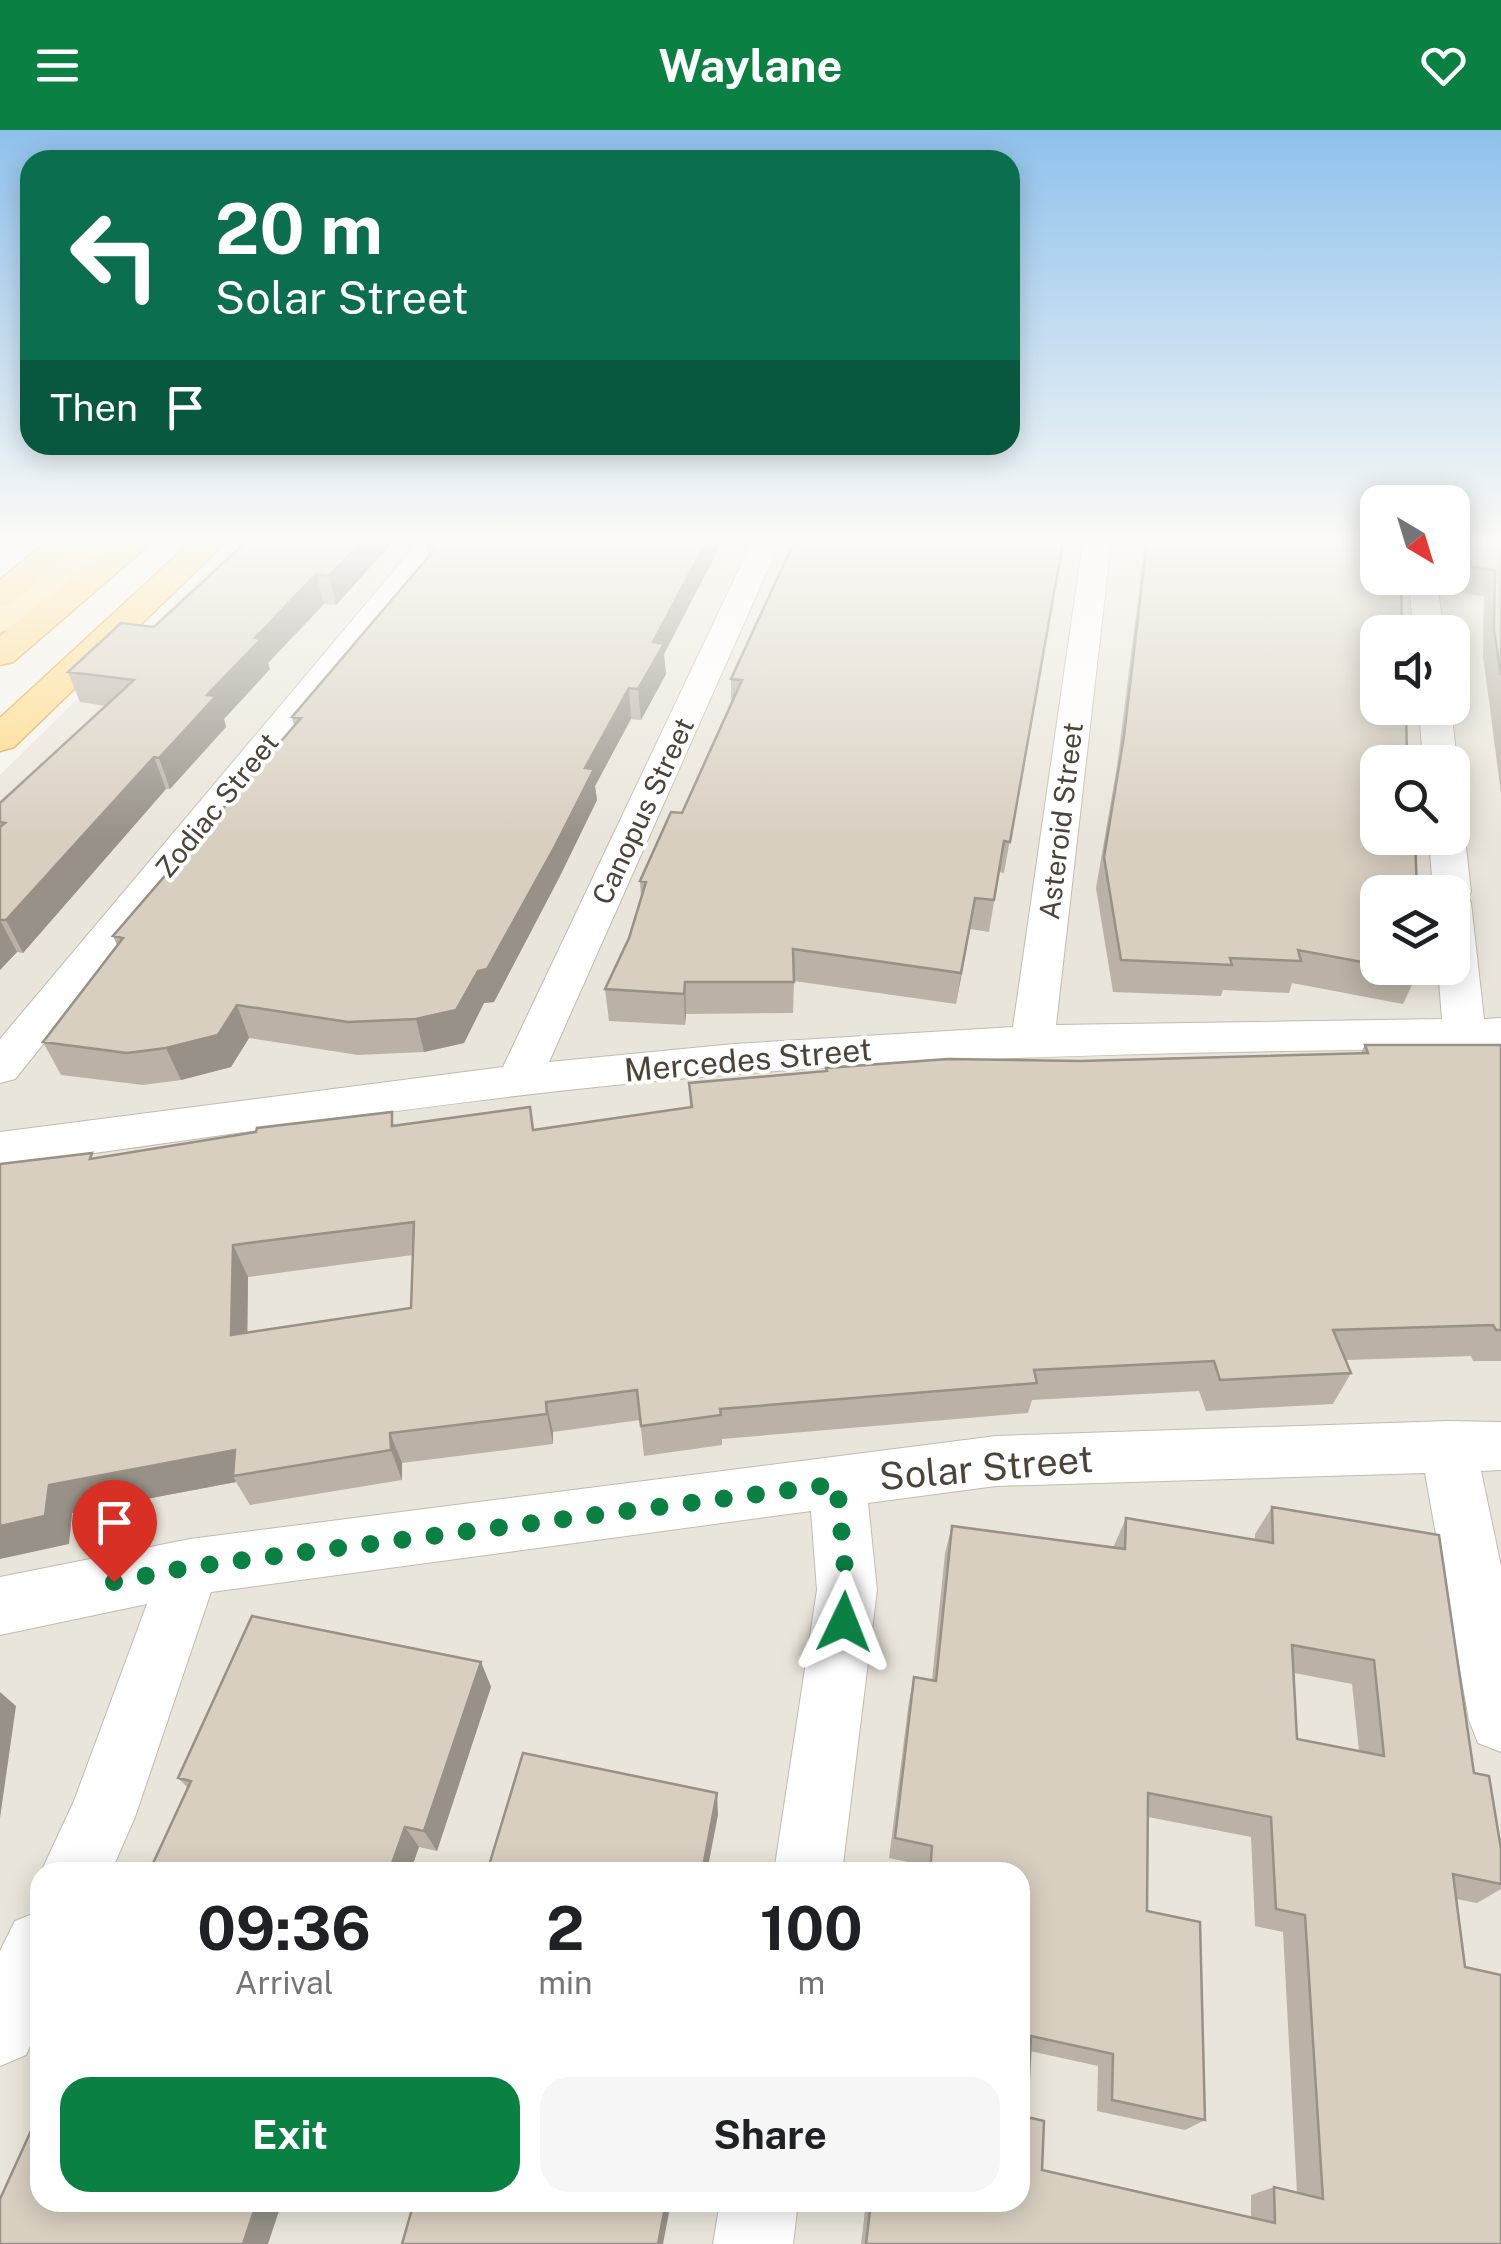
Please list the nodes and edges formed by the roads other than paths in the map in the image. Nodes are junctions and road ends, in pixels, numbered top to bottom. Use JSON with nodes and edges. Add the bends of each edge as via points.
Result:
{"nodes":[{"id":1,"x":59,"y":641,"type":"edge"},
{"id":2,"x":105,"y":641,"type":"edge"},
{"id":3,"x":352,"y":641,"type":"edge"},
{"id":4,"x":721,"y":641,"type":"edge"},
{"id":5,"x":1084,"y":641,"type":"edge"},
{"id":6,"x":0,"y":693,"type":"edge"},
{"id":7,"x":0,"y":739,"type":"edge"},
{"id":8,"x":1470,"y":980,"type":"edge"},
{"id":9,"x":1482,"y":1032,"type":"edge"},
{"id":10,"x":1033,"y":1040,"type":"junction"},
{"id":11,"x":0,"y":1068,"type":"edge"},
{"id":12,"x":519,"y":1080,"type":"junction"},
{"id":13,"x":0,"y":1149,"type":"edge"},
{"id":14,"x":1474,"y":1445,"type":"edge"},
{"id":15,"x":837,"y":1484,"type":"junction"},
{"id":16,"x":190,"y":1567,"type":"junction"},
{"id":17,"x":0,"y":1606,"type":"edge"},
{"id":18,"x":1501,"y":1720,"type":"edge"},
{"id":19,"x":80,"y":1862,"type":"edge"},
{"id":20,"x":809,"y":1862,"type":"edge"},
{"id":21,"x":30,"y":1967,"type":"edge"},
{"id":22,"x":0,"y":2029,"type":"edge"},
{"id":23,"x":758,"y":2212,"type":"edge"},
{"id":24,"x":753,"y":2244,"type":"edge"}],
"edges":[{"from":1,"to":6,"type":"highway"},
{"from":2,"to":7,"type":"highway"},
{"from":3,"to":11,"type":"street","name":"Zodiac Street"},
{"from":4,"to":12,"type":"street","name":"Canopus Street"},
{"from":5,"to":10,"type":"street","name":"Asteroid Street"},
{"from":8,"to":9,"type":"street"},
{"from":9,"to":10,"type":"street","name":"Mercedes Street"},
{"from":10,"to":12,"type":"street","name":"Mercedes Street"},
{"from":12,"to":13,"type":"street","name":"Mercedes Street"},
{"from":14,"to":15,"type":"street","name":"Solar Street","via":[[996,1460]]},
{"from":14,"to":18,"type":"street"},
{"from":15,"to":16,"type":"street","name":"Solar Street"},
{"from":15,"to":20,"type":"street","via":[[847,1590]]},
{"from":16,"to":17,"type":"street","name":"Solar Street"},
{"from":16,"to":19,"type":"street"},
{"from":21,"to":22,"type":"street"},
{"from":23,"to":24,"type":"street"}]}
